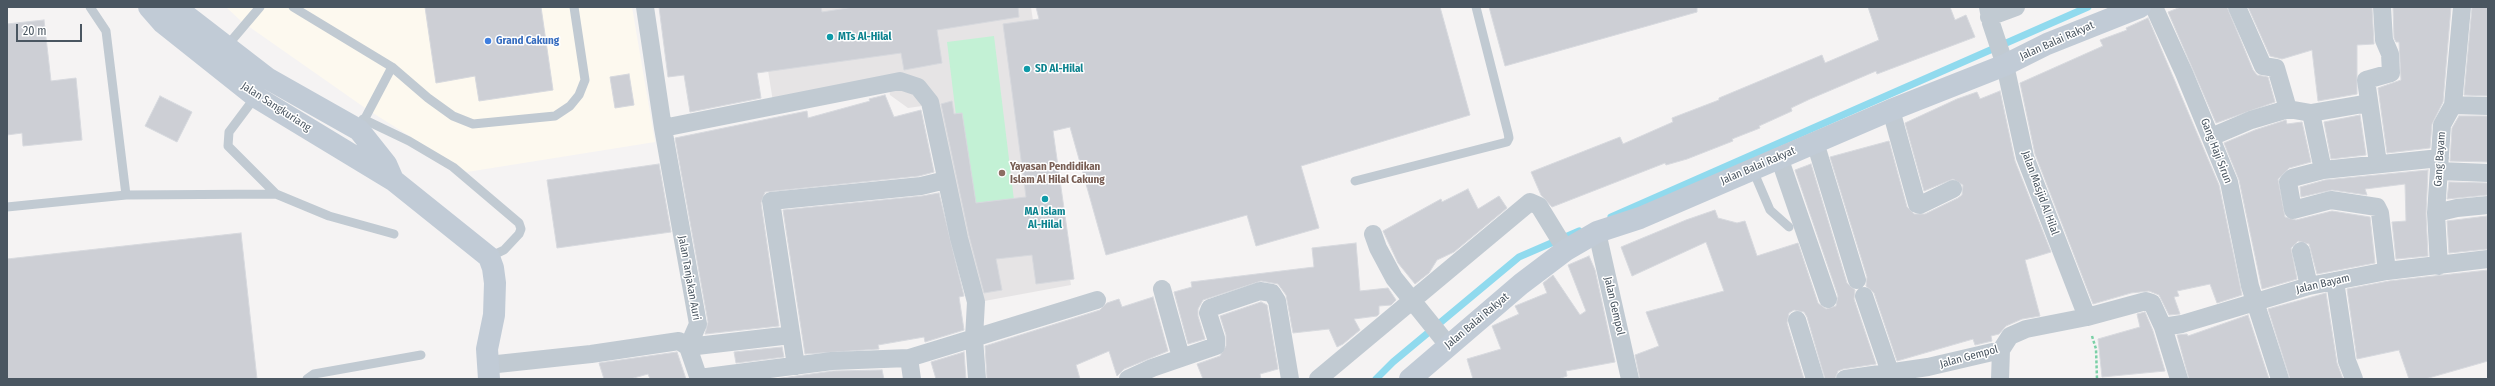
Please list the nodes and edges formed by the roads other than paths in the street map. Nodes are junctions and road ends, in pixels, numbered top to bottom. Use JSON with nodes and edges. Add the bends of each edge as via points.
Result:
{"nodes":[{"id":1,"x":90,"y":7,"type":"edge"},
{"id":2,"x":149,"y":7,"type":"edge"},
{"id":3,"x":175,"y":7,"type":"edge"},
{"id":4,"x":260,"y":7,"type":"edge"},
{"id":5,"x":293,"y":7,"type":"edge"},
{"id":6,"x":574,"y":7,"type":"edge"},
{"id":7,"x":645,"y":7,"type":"edge"},
{"id":8,"x":1476,"y":7,"type":"edge"},
{"id":9,"x":2016,"y":7,"type":"edge"},
{"id":10,"x":2154,"y":7,"type":"edge"},
{"id":11,"x":2237,"y":7,"type":"edge"},
{"id":12,"x":2382,"y":7,"type":"edge"},
{"id":13,"x":2462,"y":7,"type":"edge"},
{"id":14,"x":2132,"y":8,"type":"edge"},
{"id":15,"x":1989,"y":16,"type":"edge"},
{"id":16,"x":226,"y":47,"type":"junction"},
{"id":17,"x":2003,"y":60,"type":"junction"},
{"id":18,"x":392,"y":67,"type":"junction"},
{"id":19,"x":262,"y":87,"type":"junction"},
{"id":20,"x":2369,"y":103,"type":"junction"},
{"id":21,"x":2453,"y":105,"type":"junction"},
{"id":22,"x":2488,"y":106,"type":"edge"},
{"id":23,"x":2288,"y":109,"type":"junction"},
{"id":24,"x":1891,"y":110,"type":"junction"},
{"id":25,"x":2311,"y":113,"type":"junction"},
{"id":26,"x":361,"y":125,"type":"junction"},
{"id":27,"x":663,"y":128,"type":"junction"},
{"id":28,"x":2211,"y":137,"type":"junction"},
{"id":29,"x":1814,"y":142,"type":"junction"},
{"id":30,"x":1779,"y":157,"type":"junction"},
{"id":31,"x":2378,"y":163,"type":"junction"},
{"id":32,"x":2440,"y":164,"type":"junction"},
{"id":33,"x":1752,"y":168,"type":"junction"},
{"id":34,"x":2323,"y":170,"type":"junction"},
{"id":35,"x":2488,"y":173,"type":"edge"},
{"id":36,"x":393,"y":180,"type":"junction"},
{"id":37,"x":946,"y":180,"type":"junction"},
{"id":38,"x":1355,"y":182,"type":"dead end"},
{"id":39,"x":1953,"y":189,"type":"dead end"},
{"id":40,"x":276,"y":194,"type":"junction"},
{"id":41,"x":126,"y":195,"type":"junction"},
{"id":42,"x":2488,"y":206,"type":"edge"},
{"id":43,"x":7,"y":207,"type":"edge"},
{"id":44,"x":2436,"y":213,"type":"junction"},
{"id":45,"x":1789,"y":227,"type":"dead end"},
{"id":46,"x":1597,"y":232,"type":"junction"},
{"id":47,"x":394,"y":234,"type":"dead end"},
{"id":48,"x":1373,"y":234,"type":"dead end"},
{"id":49,"x":1563,"y":246,"type":"junction"},
{"id":50,"x":2301,"y":251,"type":"dead end"},
{"id":51,"x":496,"y":254,"type":"junction"},
{"id":52,"x":2488,"y":260,"type":"edge"},
{"id":53,"x":2439,"y":266,"type":"junction"},
{"id":54,"x":2387,"y":271,"type":"junction"},
{"id":55,"x":2335,"y":281,"type":"junction"},
{"id":56,"x":2309,"y":286,"type":"junction"},
{"id":57,"x":1162,"y":289,"type":"dead end"},
{"id":58,"x":1828,"y":299,"type":"dead end"},
{"id":59,"x":1097,"y":300,"type":"dead end"},
{"id":60,"x":1415,"y":302,"type":"junction"},
{"id":61,"x":2255,"y":303,"type":"junction"},
{"id":62,"x":2087,"y":317,"type":"junction"},
{"id":63,"x":1798,"y":320,"type":"dead end"},
{"id":64,"x":2162,"y":327,"type":"junction"},
{"id":65,"x":791,"y":335,"type":"junction"},
{"id":66,"x":974,"y":338,"type":"junction"},
{"id":67,"x":1444,"y":338,"type":"junction"},
{"id":68,"x":688,"y":347,"type":"junction"},
{"id":69,"x":2000,"y":350,"type":"junction"},
{"id":70,"x":421,"y":355,"type":"dead end"},
{"id":71,"x":1181,"y":357,"type":"junction"},
{"id":72,"x":909,"y":358,"type":"junction"},
{"id":73,"x":796,"y":366,"type":"junction"},
{"id":74,"x":489,"y":372,"type":"edge"},
{"id":75,"x":1890,"y":372,"type":"junction"},
{"id":76,"x":307,"y":379,"type":"edge"},
{"id":77,"x":699,"y":379,"type":"edge"},
{"id":78,"x":912,"y":379,"type":"edge"},
{"id":79,"x":977,"y":379,"type":"edge"},
{"id":80,"x":1128,"y":379,"type":"edge"},
{"id":81,"x":1290,"y":379,"type":"edge"},
{"id":82,"x":1318,"y":379,"type":"edge"},
{"id":83,"x":1410,"y":379,"type":"edge"},
{"id":84,"x":1630,"y":379,"type":"edge"},
{"id":85,"x":1815,"y":379,"type":"edge"},
{"id":86,"x":1845,"y":379,"type":"edge"},
{"id":87,"x":2000,"y":379,"type":"edge"},
{"id":88,"x":2179,"y":379,"type":"edge"},
{"id":89,"x":2280,"y":379,"type":"edge"},
{"id":90,"x":2354,"y":379,"type":"edge"}],
"edges":[{"from":1,"to":41,"type":"lane","via":[[106,31]]},
{"from":2,"to":19,"type":"street","name":"Jalan Sangkuriang","via":[[163,23]]},
{"from":3,"to":16,"type":"street","name":"Jalan Sangkuriang"},
{"from":4,"to":16,"type":"lane"},
{"from":5,"to":18,"type":"lane"},
{"from":6,"to":18,"type":"lane","via":[[585,80],[579,95],[570,106],[555,116],[473,124],[454,116],[428,98]]},
{"from":7,"to":27,"type":"street","name":"Jalan Tanjakan Auri"},
{"from":8,"to":38,"type":"lane","via":[[1509,138],[1506,142]]},
{"from":9,"to":15,"type":"street"},
{"from":10,"to":28,"type":"street","name":"Gang Haji Sirun"},
{"from":11,"to":23,"type":"street","via":[[2263,66],[2276,68]]},
{"from":12,"to":20,"type":"street","via":[[2384,40],[2390,54],[2391,73],[2367,79]]},
{"from":13,"to":21,"type":"street","name":"Gang Bayam"},
{"from":14,"to":17,"type":"street","name":"Jalan Balai Rakyat"},
{"from":15,"to":17,"type":"street","name":"Jalan Masjid Al Hilal"},
{"from":16,"to":19,"type":"street","name":"Jalan Sangkuriang"},
{"from":17,"to":24,"type":"street","name":"Jalan Balai Rakyat"},
{"from":17,"to":62,"type":"street","name":"Jalan Masjid Al Hilal","via":[[2025,156]]},
{"from":18,"to":26,"type":"lane"},
{"from":19,"to":26,"type":"street","name":"Jalan Sangkuriang"},
{"from":19,"to":36,"type":"street","name":"Jalan Sangkuriang"},
{"from":19,"to":40,"type":"lane","via":[[229,132],[228,146]]},
{"from":20,"to":25,"type":"street"},
{"from":20,"to":31,"type":"street"},
{"from":21,"to":22,"type":"street"},
{"from":21,"to":32,"type":"street","name":"Gang Bayam","via":[[2442,125]]},
{"from":23,"to":25,"type":"street"},
{"from":23,"to":28,"type":"street","via":[[2251,120]]},
{"from":24,"to":29,"type":"street","name":"Jalan Balai Rakyat"},
{"from":24,"to":39,"type":"street","via":[[1917,204],[1920,205]]},
{"from":25,"to":34,"type":"street"},
{"from":26,"to":36,"type":"street","name":"Jalan Sangkuriang"},
{"from":26,"to":51,"type":"lane","via":[[409,140],[453,167],[519,222],[519,234]]},
{"from":27,"to":37,"type":"street","via":[[900,81],[918,87],[930,102]]},
{"from":27,"to":68,"type":"street","name":"Jalan Tanjakan Auri","via":[[698,324]]},
{"from":28,"to":61,"type":"street","name":"Gang Haji Sirun","via":[[2229,182]]},
{"from":29,"to":30,"type":"street","name":"Jalan Balai Rakyat"},
{"from":29,"to":75,"type":"street"},
{"from":30,"to":33,"type":"street","name":"Jalan Balai Rakyat"},
{"from":30,"to":58,"type":"street"},
{"from":31,"to":32,"type":"street"},
{"from":31,"to":34,"type":"street"},
{"from":32,"to":35,"type":"street"},
{"from":32,"to":44,"type":"street","name":"Gang Bayam"},
{"from":33,"to":45,"type":"lane","via":[[1770,210]]},
{"from":33,"to":46,"type":"street","name":"Jalan Balai Rakyat","via":[[1640,218]]},
{"from":34,"to":54,"type":"street","via":[[2292,178],[2288,182],[2293,210],[2331,200],[2377,207],[2380,213]]},
{"from":36,"to":51,"type":"street","name":"Jalan Sangkuriang"},
{"from":37,"to":65,"type":"street","via":[[921,186],[772,200],[770,203]]},
{"from":37,"to":66,"type":"street","via":[[976,302]]},
{"from":40,"to":41,"type":"lane"},
{"from":40,"to":47,"type":"lane","via":[[329,216]]},
{"from":41,"to":43,"type":"lane"},
{"from":42,"to":44,"type":"street","via":[[2457,208]]},
{"from":44,"to":53,"type":"street","name":"Gang Bayam"},
{"from":46,"to":49,"type":"street","name":"Jalan Balai Rakyat"},
{"from":46,"to":84,"type":"street","name":"Jalan Gempol"},
{"from":48,"to":60,"type":"street","via":[[1394,278]]},
{"from":49,"to":60,"type":"street","via":[[1539,206],[1530,202]]},
{"from":49,"to":67,"type":"street","name":"Jalan Balai Rakyat"},
{"from":50,"to":56,"type":"street"},
{"from":51,"to":74,"type":"street","via":[[493,268],[494,315],[487,349]]},
{"from":52,"to":53,"type":"street","name":"Jalan Bayam"},
{"from":53,"to":54,"type":"street","name":"Jalan Bayam"},
{"from":54,"to":55,"type":"street","name":"Jalan Bayam"},
{"from":55,"to":56,"type":"street","name":"Jalan Bayam"},
{"from":55,"to":90,"type":"street","via":[[2347,361]]},
{"from":56,"to":61,"type":"street","name":"Jalan Bayam"},
{"from":57,"to":71,"type":"street"},
{"from":59,"to":66,"type":"street"},
{"from":60,"to":67,"type":"street"},
{"from":60,"to":82,"type":"street"},
{"from":61,"to":64,"type":"street","name":"Jalan Bayam"},
{"from":61,"to":89,"type":"street","name":"Gang Haji Sirun"},
{"from":62,"to":64,"type":"street","name":"Jalan Gempol","via":[[2146,301],[2152,303]]},
{"from":62,"to":69,"type":"street","name":"Jalan Gempol","via":[[2026,329],[2010,336]]},
{"from":63,"to":85,"type":"street"},
{"from":64,"to":88,"type":"street","name":"Jalan Gempol"},
{"from":65,"to":68,"type":"street"},
{"from":65,"to":73,"type":"street"},
{"from":66,"to":72,"type":"street"},
{"from":66,"to":79,"type":"street"},
{"from":67,"to":83,"type":"street","name":"Jalan Balai Rakyat"},
{"from":68,"to":74,"type":"street","via":[[678,341]]},
{"from":68,"to":77,"type":"street"},
{"from":69,"to":75,"type":"street","name":"Jalan Gempol","via":[[1928,367]]},
{"from":69,"to":87,"type":"street"},
{"from":70,"to":76,"type":"lane","via":[[314,374]]},
{"from":71,"to":80,"type":"street"},
{"from":71,"to":81,"type":"street","via":[[1216,346],[1208,313],[1210,308],[1260,291],[1272,293],[1281,314]]},
{"from":72,"to":73,"type":"street","via":[[832,361]]},
{"from":72,"to":78,"type":"street"},
{"from":73,"to":77,"type":"street"},
{"from":75,"to":86,"type":"street","name":"Jalan Gempol"}]}
